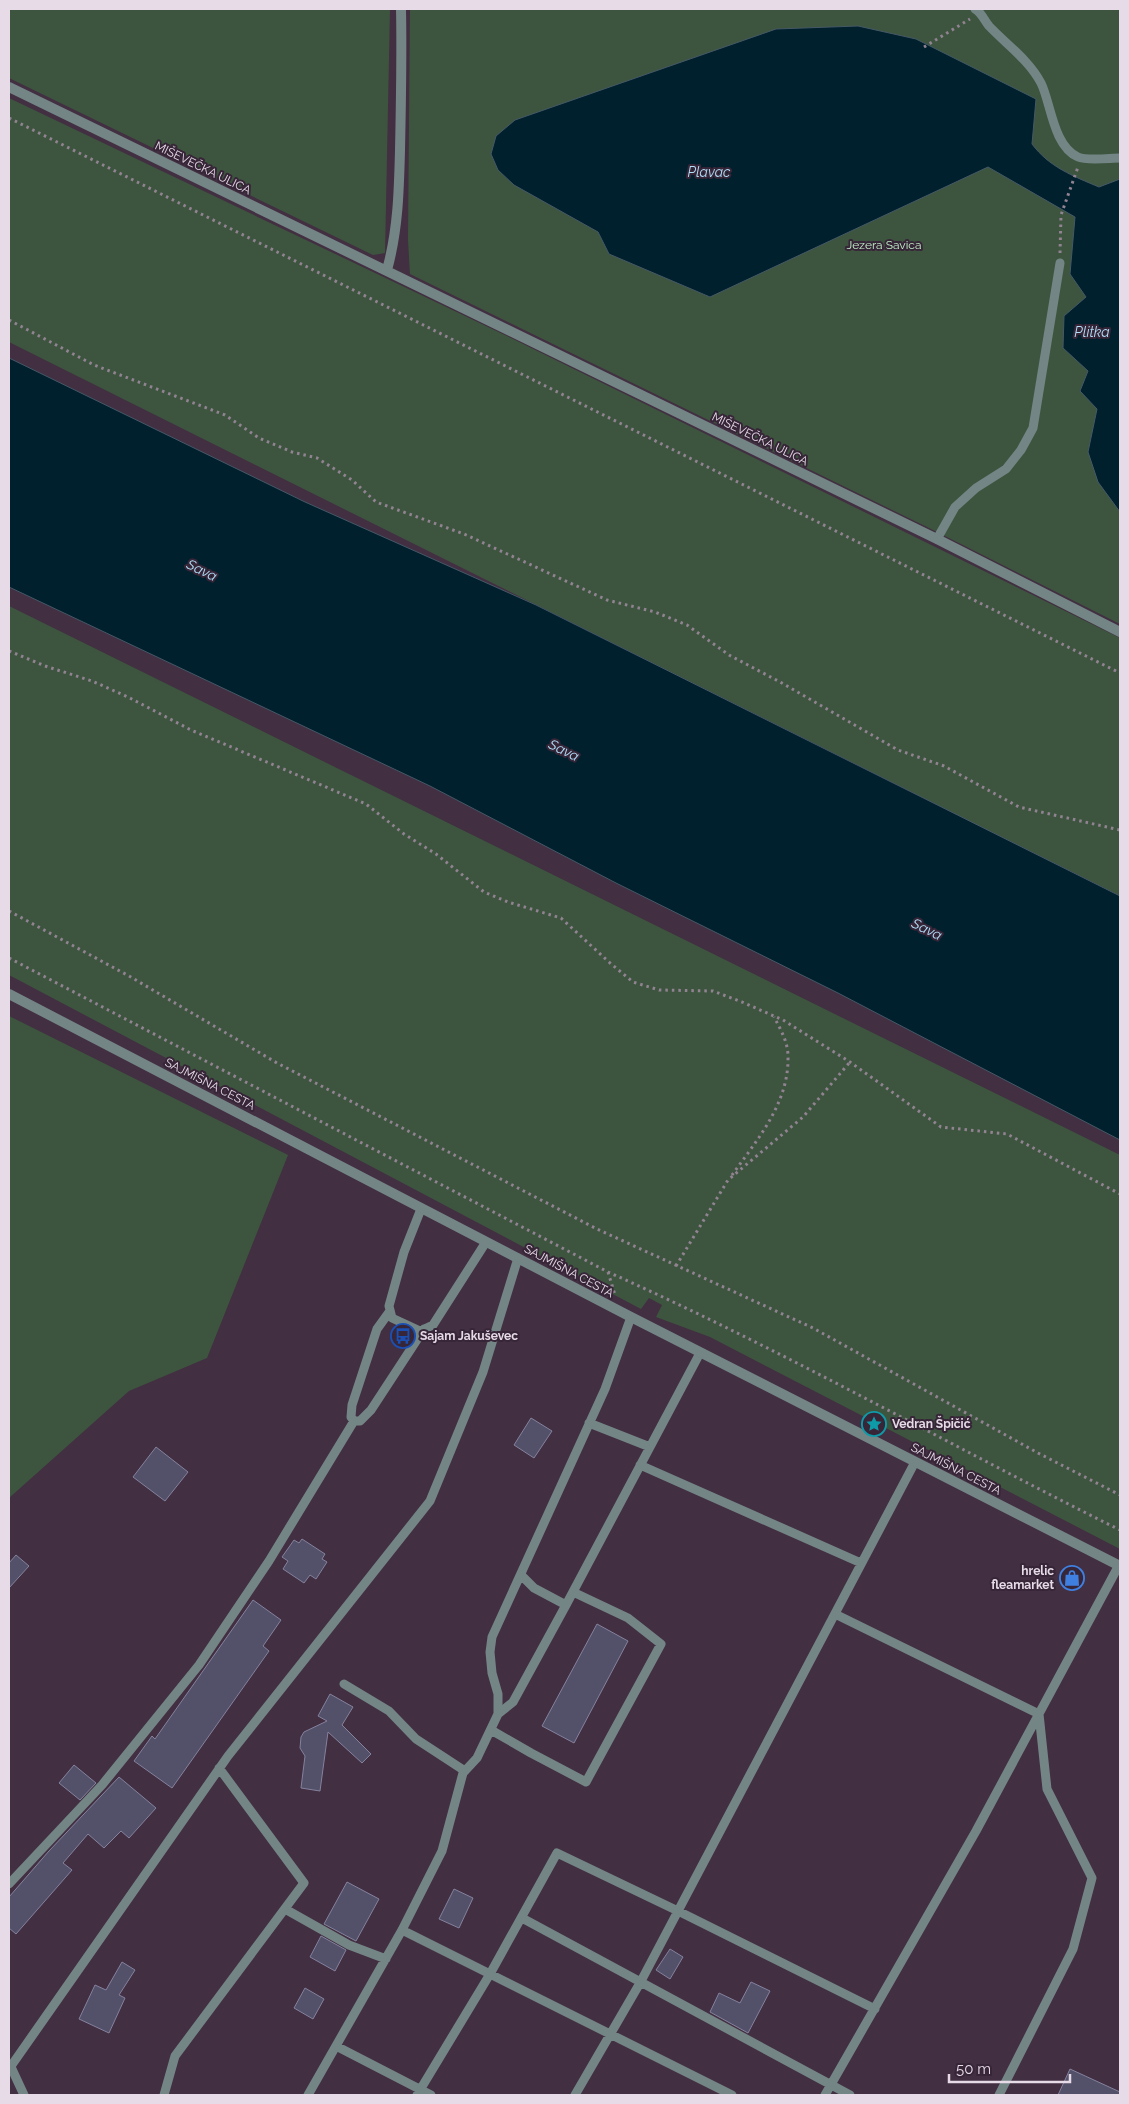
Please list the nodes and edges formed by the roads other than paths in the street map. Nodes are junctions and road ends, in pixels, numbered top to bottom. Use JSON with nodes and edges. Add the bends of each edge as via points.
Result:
{"nodes":[{"id":1,"x":401,"y":9,"type":"edge"},
{"id":2,"x":978,"y":11,"type":"edge"},
{"id":3,"x":9,"y":87,"type":"edge"},
{"id":4,"x":1120,"y":158,"type":"edge"},
{"id":5,"x":1060,"y":263,"type":"road end"},
{"id":6,"x":387,"y":270,"type":"junction"},
{"id":7,"x":937,"y":539,"type":"junction"},
{"id":8,"x":1120,"y":632,"type":"edge"},
{"id":9,"x":9,"y":994,"type":"edge"},
{"id":10,"x":421,"y":1209,"type":"junction"},
{"id":11,"x":486,"y":1242,"type":"junction"},
{"id":12,"x":518,"y":1258,"type":"junction"},
{"id":13,"x":390,"y":1311,"type":"junction"},
{"id":14,"x":631,"y":1317,"type":"junction"},
{"id":15,"x":424,"y":1329,"type":"junction"},
{"id":16,"x":700,"y":1353,"type":"junction"},
{"id":17,"x":354,"y":1421,"type":"junction"},
{"id":18,"x":589,"y":1423,"type":"junction"},
{"id":19,"x":650,"y":1446,"type":"junction"},
{"id":20,"x":915,"y":1462,"type":"junction"},
{"id":21,"x":640,"y":1465,"type":"junction"},
{"id":22,"x":861,"y":1563,"type":"junction"},
{"id":23,"x":1120,"y":1566,"type":"edge"},
{"id":24,"x":521,"y":1575,"type":"junction"},
{"id":25,"x":573,"y":1592,"type":"junction"},
{"id":26,"x":566,"y":1605,"type":"junction"},
{"id":27,"x":835,"y":1614,"type":"junction"},
{"id":28,"x":344,"y":1684,"type":"dead end"},
{"id":29,"x":498,"y":1714,"type":"junction"},
{"id":30,"x":1039,"y":1714,"type":"junction"},
{"id":31,"x":491,"y":1730,"type":"junction"},
{"id":32,"x":219,"y":1768,"type":"junction"},
{"id":33,"x":465,"y":1771,"type":"junction"},
{"id":34,"x":9,"y":1884,"type":"edge"},
{"id":35,"x":285,"y":1909,"type":"junction"},
{"id":36,"x":678,"y":1911,"type":"junction"},
{"id":37,"x":522,"y":1918,"type":"junction"},
{"id":38,"x":402,"y":1930,"type":"junction"},
{"id":39,"x":386,"y":1959,"type":"junction"},
{"id":40,"x":490,"y":1974,"type":"junction"},
{"id":41,"x":640,"y":1983,"type":"junction"},
{"id":42,"x":874,"y":2009,"type":"junction"},
{"id":43,"x":610,"y":2034,"type":"junction"},
{"id":44,"x":336,"y":2046,"type":"junction"},
{"id":45,"x":10,"y":2068,"type":"edge"},
{"id":46,"x":831,"y":2085,"type":"junction"},
{"id":47,"x":418,"y":2092,"type":"edge"},
{"id":48,"x":24,"y":2095,"type":"edge"},
{"id":49,"x":164,"y":2095,"type":"edge"},
{"id":50,"x":308,"y":2095,"type":"edge"},
{"id":51,"x":431,"y":2095,"type":"edge"},
{"id":52,"x":575,"y":2095,"type":"edge"},
{"id":53,"x":732,"y":2095,"type":"edge"},
{"id":54,"x":825,"y":2095,"type":"edge"},
{"id":55,"x":850,"y":2095,"type":"edge"},
{"id":56,"x":999,"y":2095,"type":"edge"}],
"edges":[{"from":1,"to":6,"type":"street","via":[[398,217]]},
{"from":2,"to":4,"type":"lane","via":[[1033,71],[1041,84],[1059,136],[1070,150],[1078,157]]},
{"from":3,"to":6,"type":"street","name":"MIŠEVEČKA ULICA"},
{"from":5,"to":7,"type":"lane","via":[[1033,428],[1006,468],[955,507]]},
{"from":6,"to":7,"type":"street","name":"MIŠEVEČKA ULICA"},
{"from":7,"to":8,"type":"street","name":"MIŠEVEČKA ULICA"},
{"from":9,"to":10,"type":"street","name":"SAJMIŠNA CESTA"},
{"from":10,"to":11,"type":"street","name":"SAJMIŠNA CESTA"},
{"from":10,"to":13,"type":"lane","via":[[404,1252]]},
{"from":11,"to":12,"type":"street","name":"SAJMIŠNA CESTA"},
{"from":11,"to":15,"type":"lane","via":[[433,1325]]},
{"from":12,"to":14,"type":"street","name":"SAJMIŠNA CESTA"},
{"from":12,"to":32,"type":"lane","via":[[483,1372],[430,1501]]},
{"from":13,"to":15,"type":"lane","via":[[392,1318],[420,1331]]},
{"from":13,"to":17,"type":"lane","via":[[377,1329],[352,1405]]},
{"from":14,"to":16,"type":"street","name":"SAJMIŠNA CESTA"},
{"from":14,"to":18,"type":"lane"},
{"from":15,"to":17,"type":"lane","via":[[371,1410],[360,1421]]},
{"from":16,"to":19,"type":"lane"},
{"from":16,"to":20,"type":"street","name":"SAJMIŠNA CESTA"},
{"from":17,"to":34,"type":"lane","via":[[269,1561],[199,1665],[102,1785]]},
{"from":18,"to":19,"type":"lane"},
{"from":18,"to":24,"type":"lane"},
{"from":19,"to":21,"type":"lane"},
{"from":20,"to":22,"type":"lane"},
{"from":20,"to":23,"type":"street","name":"SAJMIŠNA CESTA"},
{"from":21,"to":22,"type":"lane"},
{"from":21,"to":25,"type":"lane"},
{"from":22,"to":27,"type":"lane"},
{"from":23,"to":30,"type":"lane"},
{"from":24,"to":26,"type":"lane","via":[[534,1588]]},
{"from":24,"to":29,"type":"lane","via":[[492,1637],[490,1652],[498,1694]]},
{"from":25,"to":26,"type":"lane"},
{"from":25,"to":31,"type":"lane","via":[[628,1618],[661,1644],[586,1782]]},
{"from":26,"to":29,"type":"lane","via":[[512,1702]]},
{"from":27,"to":30,"type":"lane"},
{"from":27,"to":36,"type":"lane"},
{"from":28,"to":33,"type":"lane","via":[[389,1711],[416,1739]]},
{"from":29,"to":31,"type":"lane"},
{"from":30,"to":42,"type":"lane"},
{"from":30,"to":56,"type":"lane","via":[[1047,1789],[1092,1878],[1074,1949]]},
{"from":31,"to":33,"type":"lane","via":[[477,1758]]},
{"from":32,"to":35,"type":"lane","via":[[304,1883]]},
{"from":32,"to":45,"type":"lane"},
{"from":33,"to":38,"type":"lane","via":[[442,1851]]},
{"from":35,"to":39,"type":"lane","via":[[349,1946]]},
{"from":35,"to":49,"type":"lane","via":[[175,2056]]},
{"from":36,"to":37,"type":"lane","via":[[557,1853]]},
{"from":36,"to":41,"type":"lane"},
{"from":36,"to":42,"type":"lane"},
{"from":37,"to":40,"type":"lane"},
{"from":37,"to":41,"type":"lane"},
{"from":38,"to":39,"type":"lane"},
{"from":38,"to":40,"type":"lane"},
{"from":39,"to":44,"type":"lane"},
{"from":40,"to":43,"type":"lane"},
{"from":40,"to":47,"type":"lane"},
{"from":41,"to":43,"type":"lane"},
{"from":41,"to":46,"type":"lane"},
{"from":42,"to":46,"type":"lane"},
{"from":43,"to":52,"type":"lane"},
{"from":43,"to":53,"type":"lane"},
{"from":44,"to":47,"type":"lane"},
{"from":44,"to":50,"type":"lane"},
{"from":45,"to":48,"type":"lane"},
{"from":46,"to":54,"type":"lane"},
{"from":46,"to":55,"type":"lane"},
{"from":47,"to":51,"type":"lane"}]}
